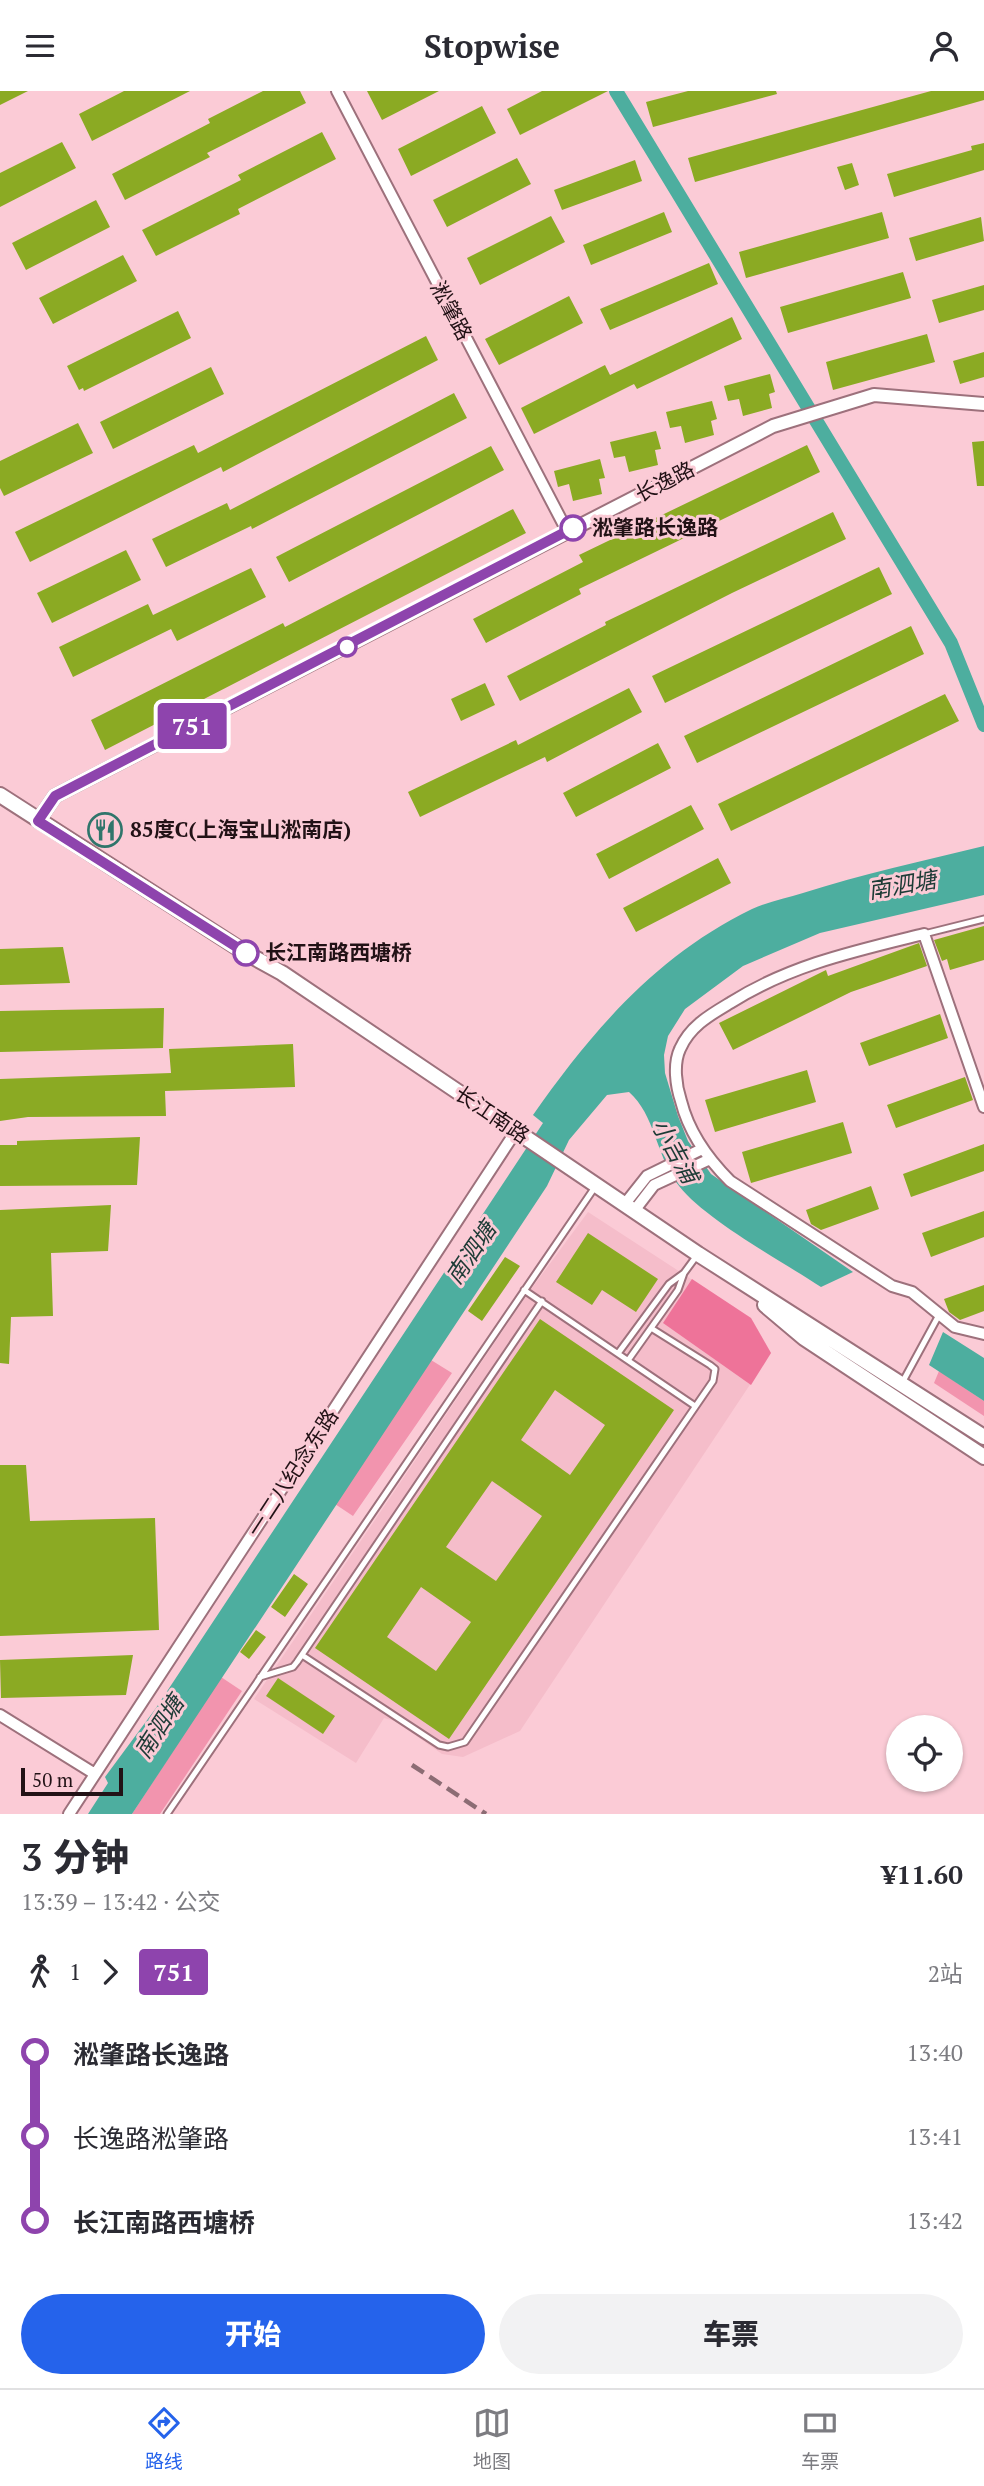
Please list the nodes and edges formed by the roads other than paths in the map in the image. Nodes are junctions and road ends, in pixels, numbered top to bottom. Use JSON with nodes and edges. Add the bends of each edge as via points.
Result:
{"nodes":[{"id":1,"x":337,"y":91,"type":"edge"},
{"id":2,"x":984,"y":404,"type":"edge"},
{"id":3,"x":567,"y":531,"type":"junction"},
{"id":4,"x":0,"y":795,"type":"edge"},
{"id":5,"x":38,"y":821,"type":"junction"},
{"id":6,"x":984,"y":919,"type":"edge"},
{"id":7,"x":924,"y":934,"type":"junction"},
{"id":8,"x":984,"y":1107,"type":"edge"},
{"id":9,"x":516,"y":1132,"type":"junction"},
{"id":10,"x":696,"y":1155,"type":"junction"},
{"id":11,"x":591,"y":1183,"type":"junction"},
{"id":12,"x":629,"y":1208,"type":"junction"},
{"id":13,"x":698,"y":1254,"type":"junction"},
{"id":14,"x":684,"y":1273,"type":"junction"},
{"id":15,"x":726,"y":1273,"type":"junction"},
{"id":16,"x":524,"y":1290,"type":"junction"},
{"id":17,"x":541,"y":1301,"type":"junction"},
{"id":18,"x":939,"y":1314,"type":"junction"},
{"id":19,"x":651,"y":1328,"type":"junction"},
{"id":20,"x":984,"y":1333,"type":"edge"},
{"id":21,"x":619,"y":1352,"type":"junction"},
{"id":22,"x":629,"y":1359,"type":"junction"},
{"id":23,"x":902,"y":1383,"type":"junction"},
{"id":24,"x":695,"y":1406,"type":"junction"},
{"id":25,"x":984,"y":1437,"type":"edge"},
{"id":26,"x":984,"y":1457,"type":"edge"},
{"id":27,"x":302,"y":1655,"type":"junction"},
{"id":28,"x":260,"y":1677,"type":"junction"},
{"id":29,"x":0,"y":1715,"type":"edge"},
{"id":30,"x":95,"y":1774,"type":"junction"},
{"id":31,"x":69,"y":1814,"type":"edge"},
{"id":32,"x":167,"y":1814,"type":"edge"}],
"edges":[{"from":1,"to":3,"type":"street","name":"淞肇路"},
{"from":2,"to":3,"type":"street","name":"长逸路","via":[[874,395],[841,404],[773,426]]},
{"from":3,"to":5,"type":"street","name":"长逸路","via":[[55,796]]},
{"from":4,"to":5,"type":"main road","name":"长江南路"},
{"from":5,"to":9,"type":"main road","name":"长江南路","via":[[282,972]]},
{"from":6,"to":7,"type":"lane"},
{"from":7,"to":8,"type":"street"},
{"from":7,"to":10,"type":"street","via":[[817,960],[763,982],[699,1021],[679,1050],[676,1082]]},
{"from":9,"to":11,"type":"main road","name":"长江南路"},
{"from":9,"to":30,"type":"street","name":"一二八纪念东路"},
{"from":10,"to":12,"type":"street","via":[[655,1177]]},
{"from":10,"to":18,"type":"street","via":[[892,1286],[912,1291]]},
{"from":11,"to":12,"type":"main road","name":"长江南路"},
{"from":11,"to":16,"type":"lane"},
{"from":12,"to":13,"type":"main road","name":"长江南路"},
{"from":13,"to":14,"type":"lane"},
{"from":13,"to":15,"type":"main road","name":"长江南路"},
{"from":14,"to":19,"type":"lane","via":[[678,1290]]},
{"from":14,"to":21,"type":"lane","via":[[670,1284]]},
{"from":15,"to":23,"type":"main road","name":"长江南路"},
{"from":15,"to":26,"type":"main road","via":[[804,1338]]},
{"from":16,"to":17,"type":"lane"},
{"from":16,"to":28,"type":"lane"},
{"from":17,"to":21,"type":"lane"},
{"from":17,"to":27,"type":"lane"},
{"from":18,"to":20,"type":"street","via":[[956,1327]]},
{"from":18,"to":23,"type":"lane"},
{"from":19,"to":22,"type":"lane"},
{"from":19,"to":24,"type":"lane","via":[[715,1369],[713,1381]]},
{"from":21,"to":22,"type":"lane"},
{"from":22,"to":24,"type":"lane"},
{"from":23,"to":25,"type":"main road","name":"长江南路"},
{"from":24,"to":27,"type":"lane","via":[[466,1742],[447,1748],[439,1745]]},
{"from":27,"to":28,"type":"lane","via":[[293,1667]]},
{"from":28,"to":32,"type":"lane"},
{"from":29,"to":30,"type":"street"},
{"from":30,"to":31,"type":"street","name":"一二八纪念东路"}]}
